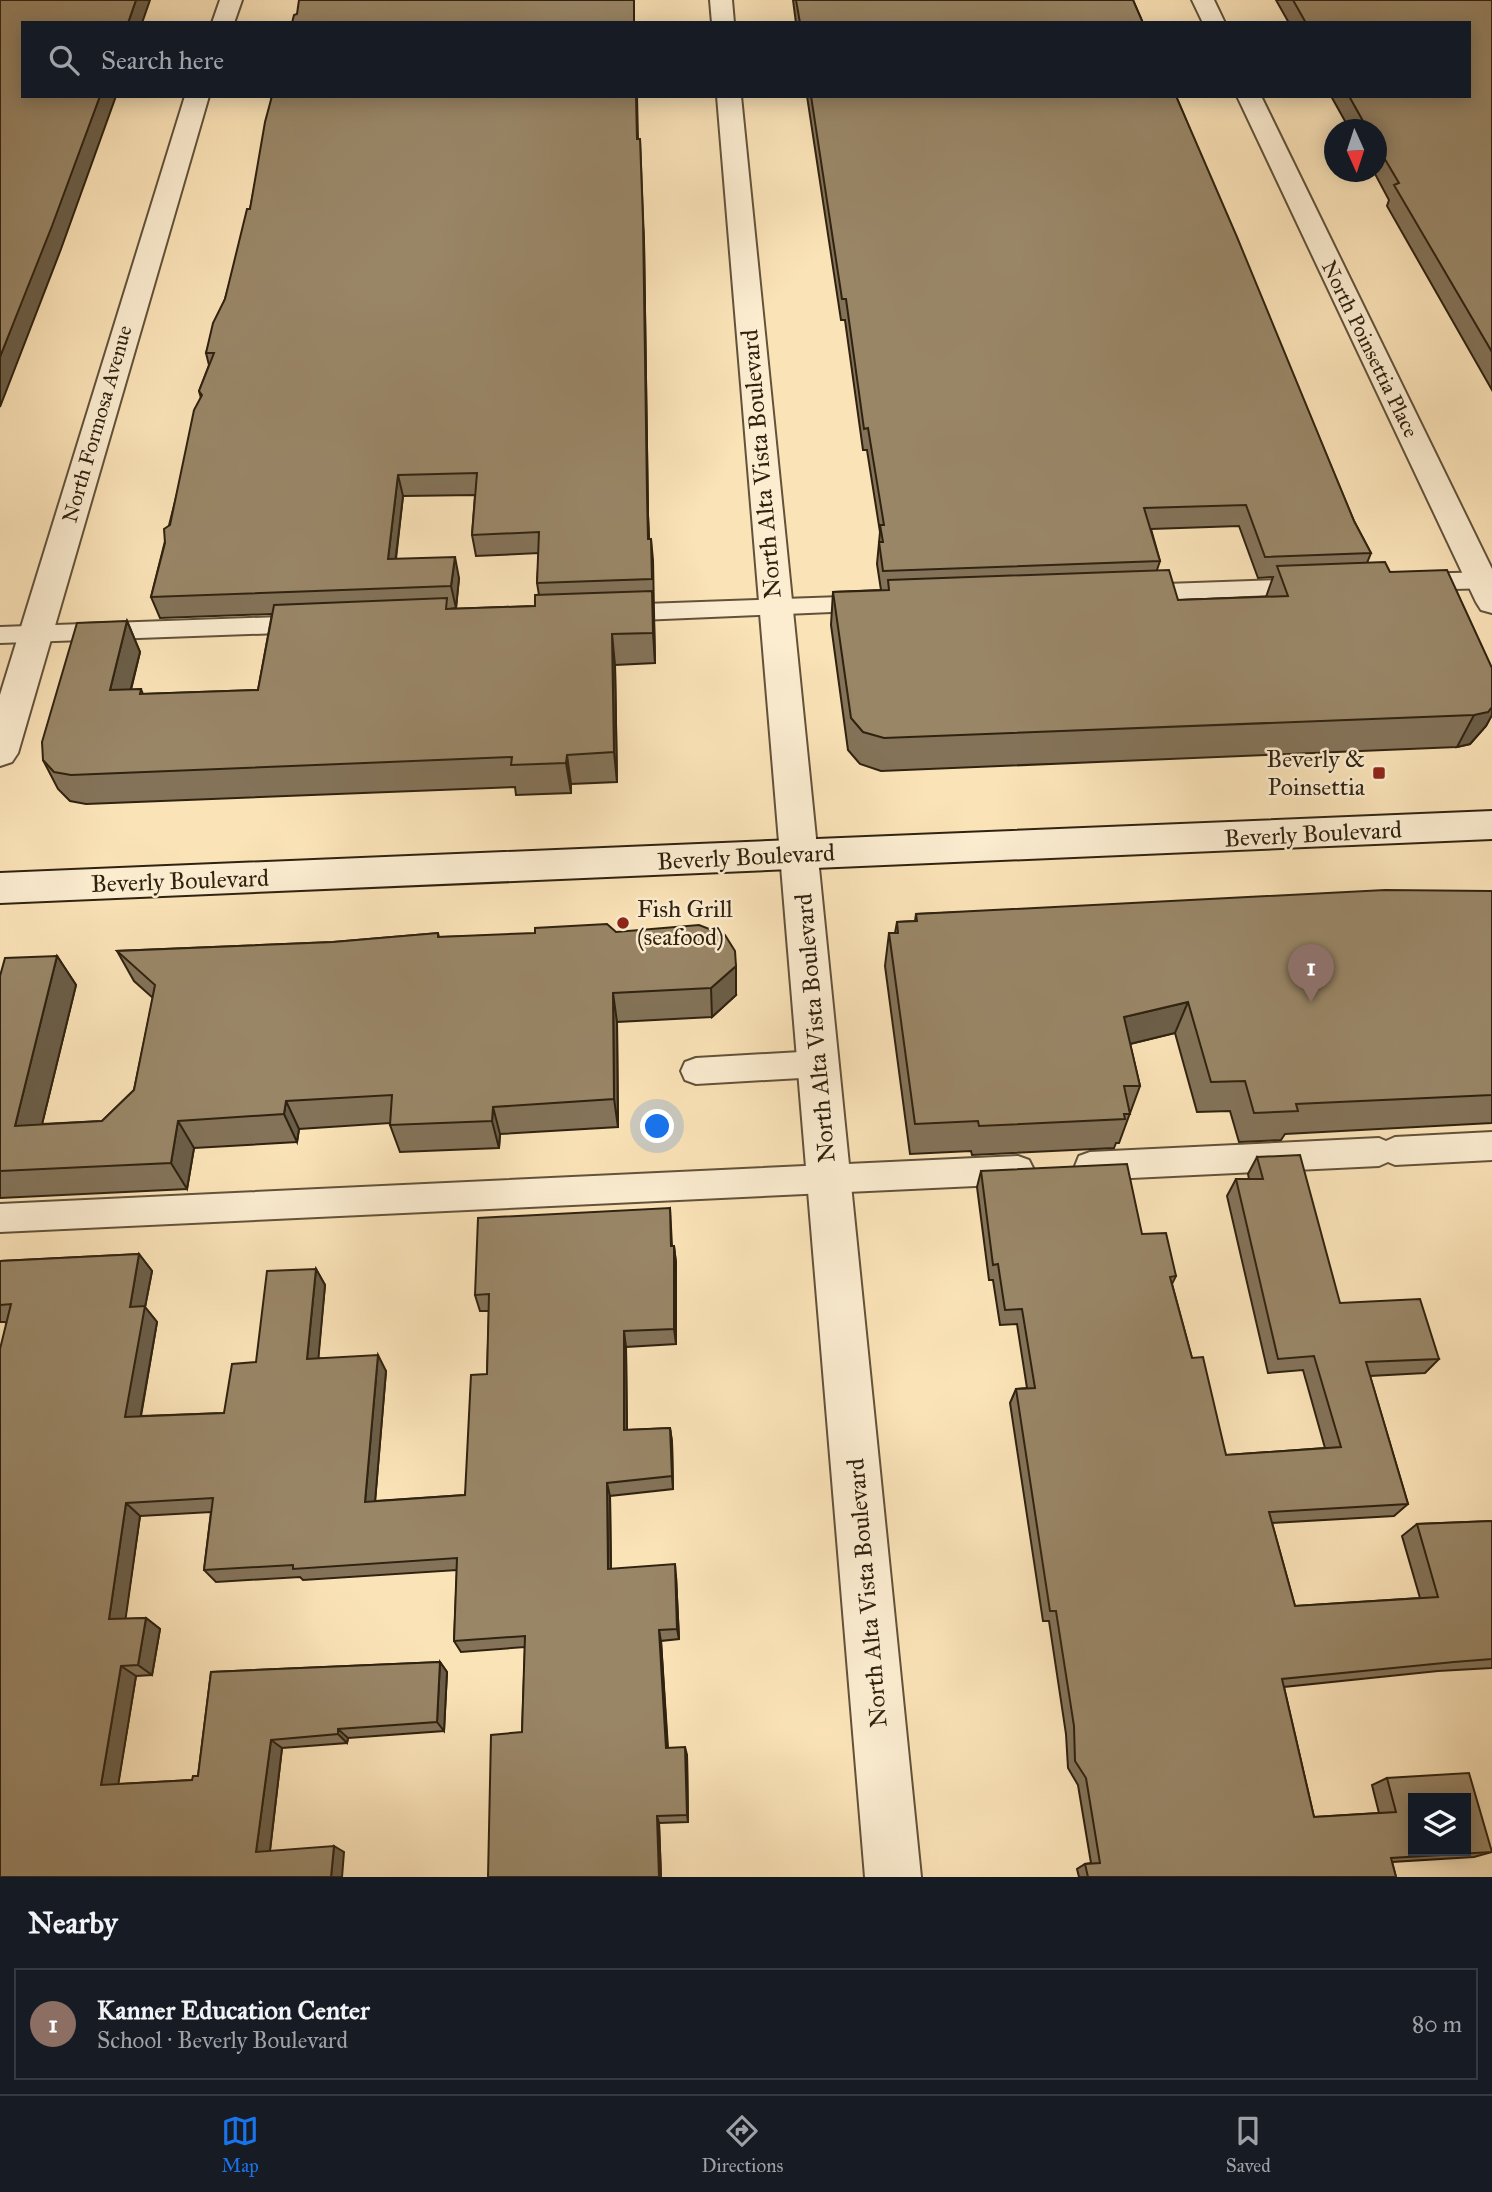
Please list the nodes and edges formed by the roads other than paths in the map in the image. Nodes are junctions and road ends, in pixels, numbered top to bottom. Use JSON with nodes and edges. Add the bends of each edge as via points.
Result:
{"nodes":[{"id":1,"x":231,"y":0,"type":"edge"},
{"id":2,"x":721,"y":0,"type":"edge"},
{"id":3,"x":1203,"y":0,"type":"edge"},
{"id":4,"x":224,"y":21,"type":"edge"},
{"id":5,"x":723,"y":21,"type":"edge"},
{"id":6,"x":1213,"y":21,"type":"edge"},
{"id":7,"x":196,"y":98,"type":"edge"},
{"id":8,"x":729,"y":98,"type":"edge"},
{"id":9,"x":1250,"y":98,"type":"edge"},
{"id":10,"x":1396,"y":583,"type":"edge"},
{"id":11,"x":1327,"y":586,"type":"edge"},
{"id":12,"x":1488,"y":587,"type":"edge"},
{"id":13,"x":1121,"y":594,"type":"edge"},
{"id":14,"x":887,"y":603,"type":"edge"},
{"id":15,"x":773,"y":607,"type":"junction"},
{"id":16,"x":597,"y":614,"type":"edge"},
{"id":17,"x":335,"y":623,"type":"edge"},
{"id":18,"x":35,"y":634,"type":"junction"},
{"id":19,"x":0,"y":635,"type":"edge"},
{"id":20,"x":0,"y":753,"type":"edge"},
{"id":21,"x":1492,"y":825,"type":"edge"},
{"id":22,"x":799,"y":854,"type":"junction"},
{"id":23,"x":0,"y":888,"type":"edge"},
{"id":24,"x":818,"y":1064,"type":"junction"},
{"id":25,"x":696,"y":1071,"type":"dead end"},
{"id":26,"x":1492,"y":1146,"type":"edge"},
{"id":27,"x":829,"y":1179,"type":"junction"},
{"id":28,"x":0,"y":1218,"type":"edge"},
{"id":29,"x":892,"y":1877,"type":"edge"}],
"edges":[{"from":1,"to":4,"type":"street"},
{"from":2,"to":5,"type":"street"},
{"from":3,"to":6,"type":"street"},
{"from":7,"to":18,"type":"street","name":"North Formosa Avenue"},
{"from":8,"to":15,"type":"street","name":"North Alta Vista Boulevard"},
{"from":9,"to":12,"type":"street","name":"North Poinsettia Place"},
{"from":10,"to":12,"type":"lane"},
{"from":11,"to":13,"type":"lane"},
{"from":14,"to":15,"type":"lane"},
{"from":15,"to":16,"type":"lane"},
{"from":15,"to":22,"type":"street","name":"North Alta Vista Boulevard"},
{"from":17,"to":18,"type":"lane"},
{"from":18,"to":19,"type":"lane"},
{"from":18,"to":20,"type":"street","name":"North Formosa Avenue"},
{"from":21,"to":22,"type":"street","name":"Beverly Boulevard"},
{"from":22,"to":23,"type":"street","name":"Beverly Boulevard"},
{"from":22,"to":24,"type":"street","name":"North Alta Vista Boulevard"},
{"from":24,"to":25,"type":"lane"},
{"from":24,"to":27,"type":"street","name":"North Alta Vista Boulevard"},
{"from":26,"to":27,"type":"lane"},
{"from":27,"to":28,"type":"lane"},
{"from":27,"to":29,"type":"street","name":"North Alta Vista Boulevard"}]}
